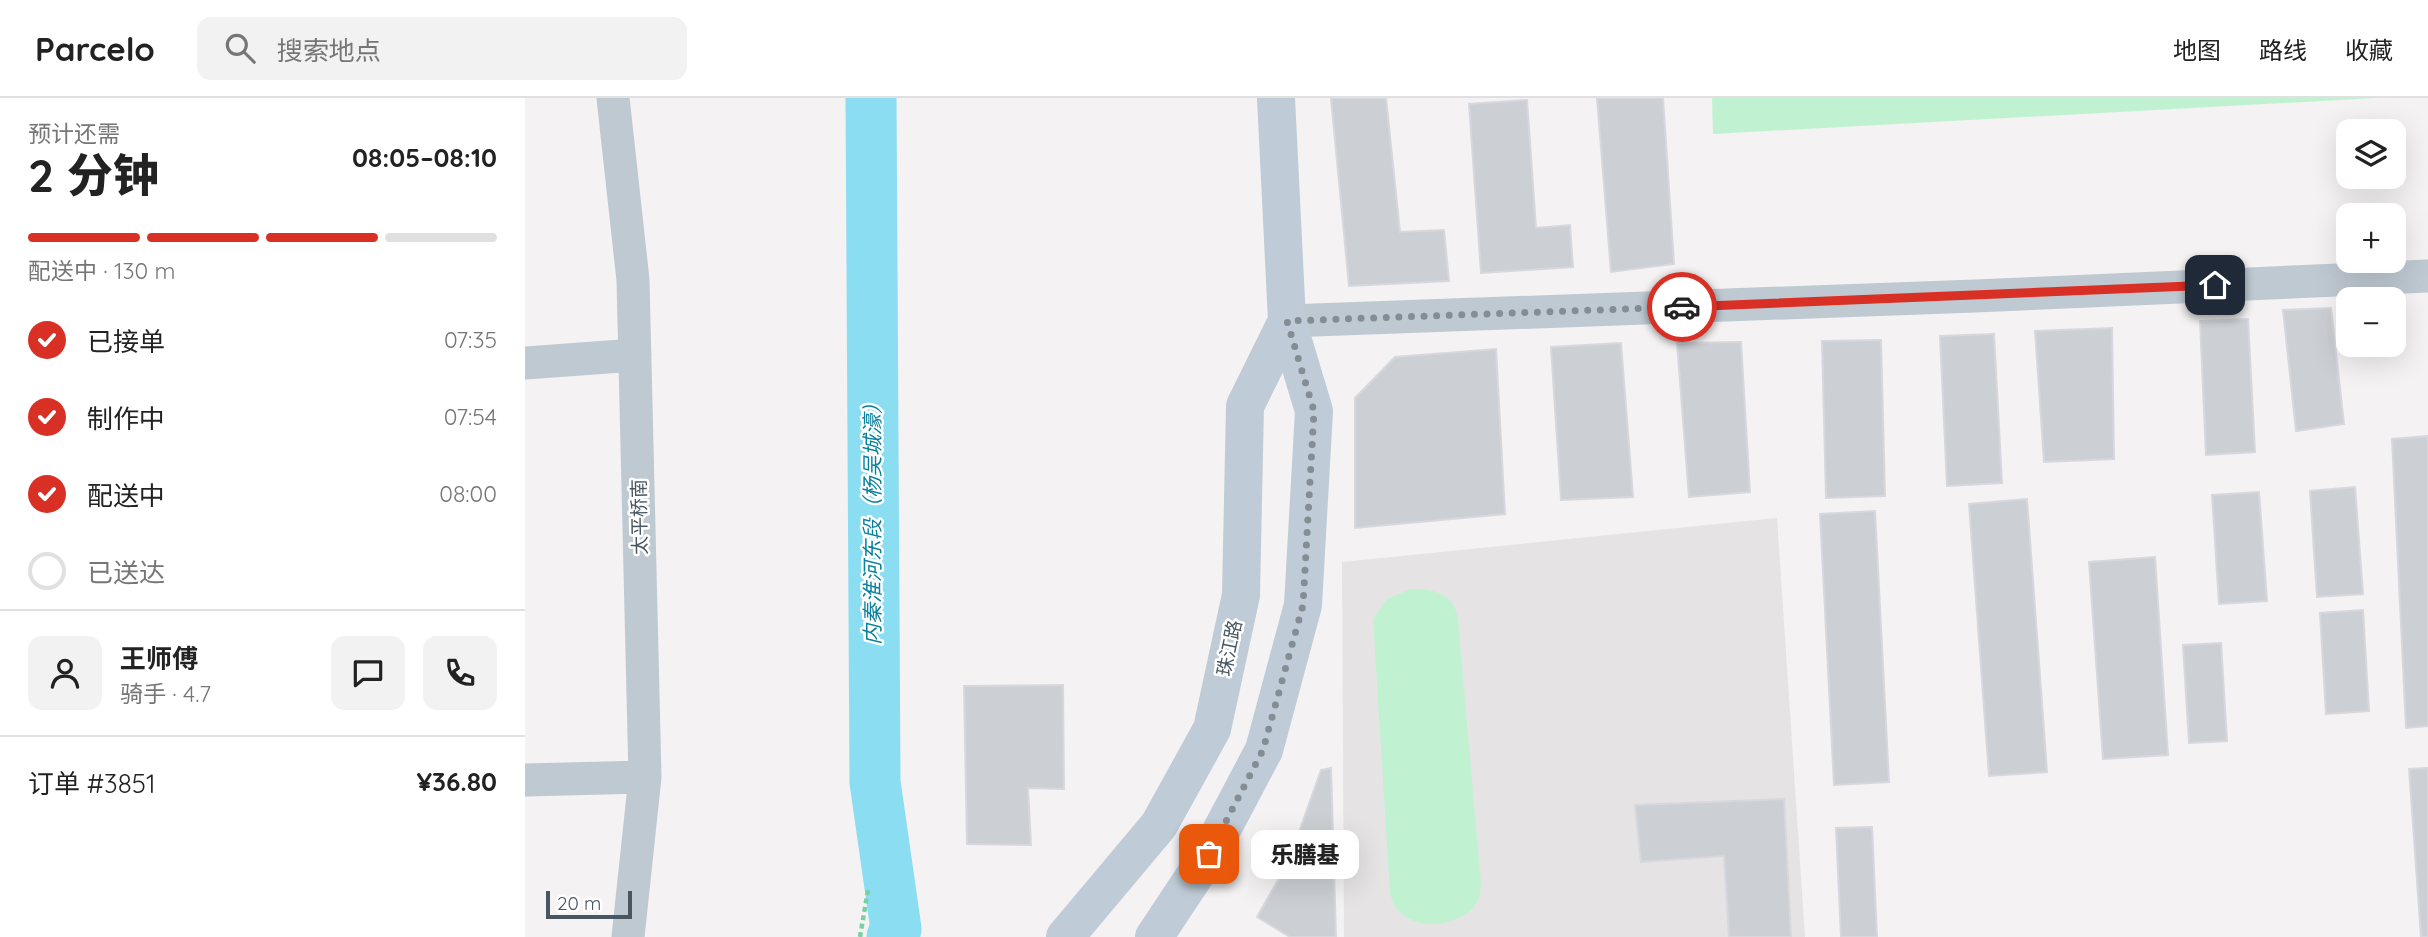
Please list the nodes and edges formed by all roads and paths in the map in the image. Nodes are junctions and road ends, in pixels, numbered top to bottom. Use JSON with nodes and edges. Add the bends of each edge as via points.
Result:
{"nodes":[{"id":1,"x":613,"y":98,"type":"edge"},
{"id":2,"x":1276,"y":98,"type":"edge"},
{"id":3,"x":2428,"y":276,"type":"edge"},
{"id":4,"x":1287,"y":321,"type":"junction"},
{"id":5,"x":635,"y":355,"type":"junction"},
{"id":6,"x":525,"y":363,"type":"edge"},
{"id":7,"x":645,"y":777,"type":"junction"},
{"id":8,"x":525,"y":780,"type":"edge"},
{"id":9,"x":868,"y":890,"type":"dead end"},
{"id":10,"x":628,"y":937,"type":"edge"},
{"id":11,"x":860,"y":937,"type":"edge"},
{"id":12,"x":1065,"y":937,"type":"edge"},
{"id":13,"x":1154,"y":937,"type":"edge"}],
"edges":[{"from":1,"to":5,"type":"street","name":"太平桥南","via":[[633,280]]},
{"from":2,"to":4,"type":"main road","name":"珠江路"},
{"from":3,"to":4,"type":"street"},
{"from":4,"to":12,"type":"main road","name":"珠江路","via":[[1245,406],[1241,595],[1212,729],[1159,825]]},
{"from":4,"to":13,"type":"main road","name":"珠江路","via":[[1314,411],[1303,605],[1263,750],[1209,854]]},
{"from":5,"to":6,"type":"street"},
{"from":5,"to":7,"type":"street","name":"太平桥南"},
{"from":7,"to":8,"type":"street"},
{"from":7,"to":10,"type":"street","name":"太平桥南"},
{"from":9,"to":11,"type":"path"}]}
